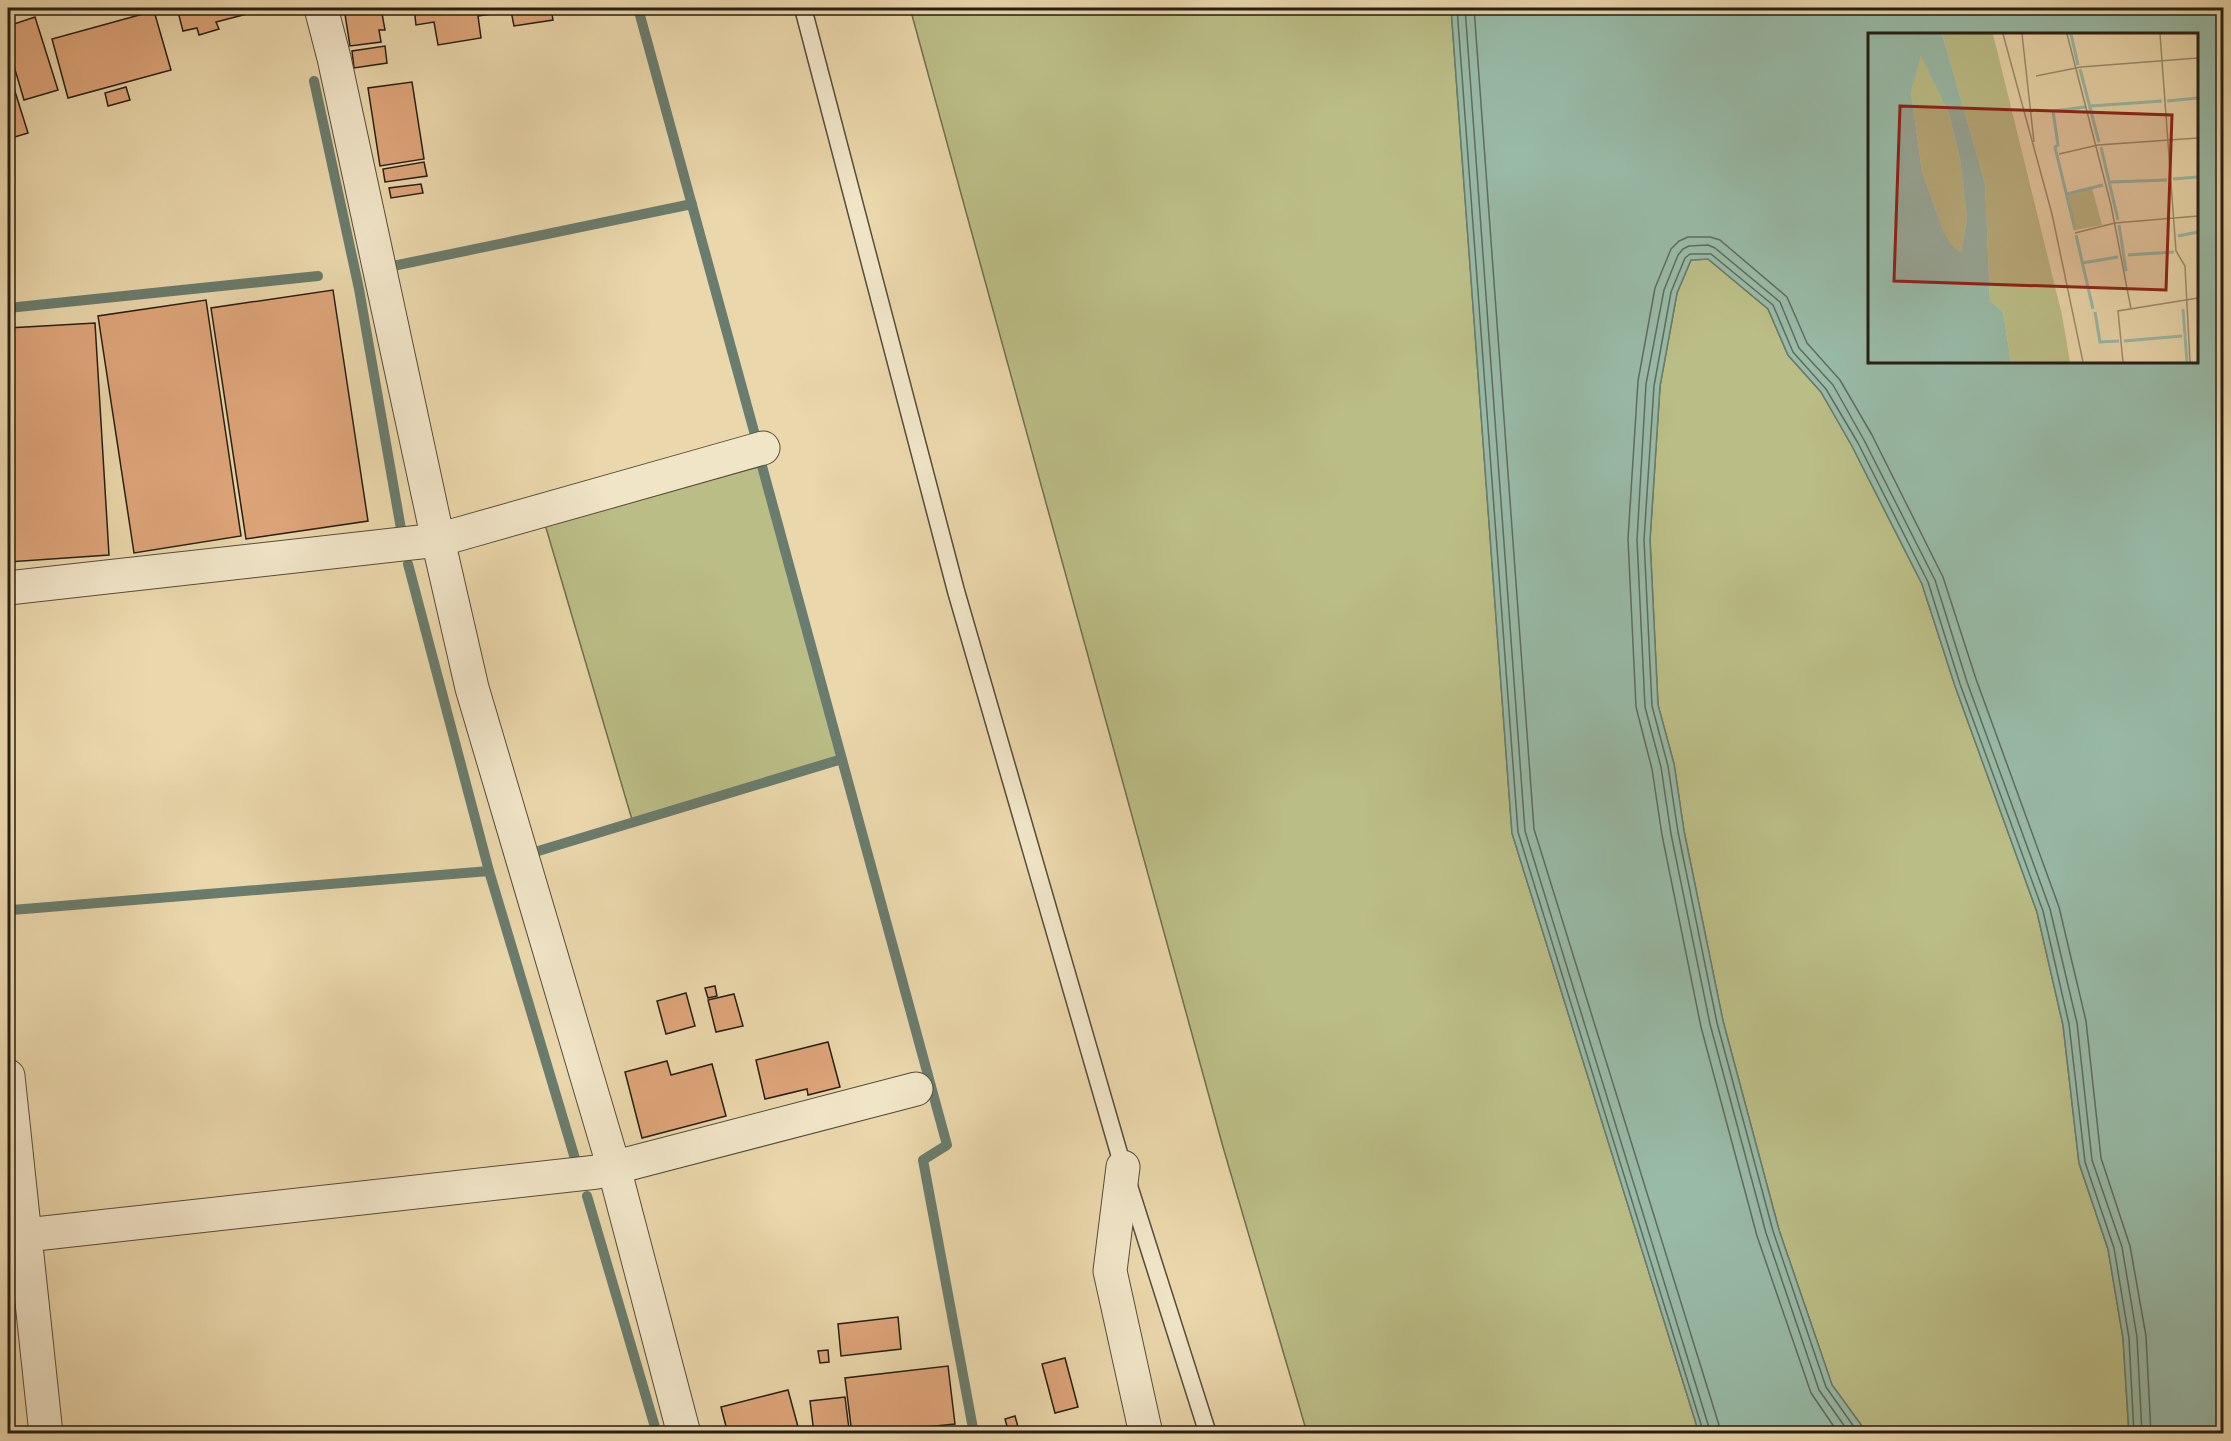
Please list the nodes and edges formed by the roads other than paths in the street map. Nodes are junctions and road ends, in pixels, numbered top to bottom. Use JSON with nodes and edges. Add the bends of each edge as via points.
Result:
{"nodes":[{"id":1,"x":321,"y":8,"type":"edge"},
{"id":2,"x":803,"y":8,"type":"edge"},
{"id":3,"x":763,"y":448,"type":"dead end"},
{"id":4,"x":438,"y":540,"type":"junction"},
{"id":5,"x":8,"y":588,"type":"edge"},
{"id":6,"x":8,"y":1076,"type":"edge"},
{"id":7,"x":916,"y":1089,"type":"dead end"},
{"id":8,"x":1123,"y":1167,"type":"junction"},
{"id":9,"x":614,"y":1168,"type":"junction"},
{"id":10,"x":16,"y":1236,"type":"edge"},
{"id":11,"x":46,"y":1434,"type":"edge"},
{"id":12,"x":684,"y":1434,"type":"edge"},
{"id":13,"x":1146,"y":1434,"type":"edge"},
{"id":14,"x":1208,"y":1434,"type":"edge"}],
"edges":[{"from":1,"to":4,"type":"street"},
{"from":2,"to":8,"type":"lane","via":[[956,591]]},
{"from":3,"to":4,"type":"street"},
{"from":4,"to":5,"type":"street"},
{"from":4,"to":9,"type":"street","via":[[472,688]]},
{"from":6,"to":10,"type":"street"},
{"from":7,"to":9,"type":"street"},
{"from":8,"to":13,"type":"street","via":[[1110,1271]]},
{"from":8,"to":14,"type":"lane"},
{"from":9,"to":10,"type":"street"},
{"from":9,"to":12,"type":"street"},
{"from":10,"to":11,"type":"street"}]}
